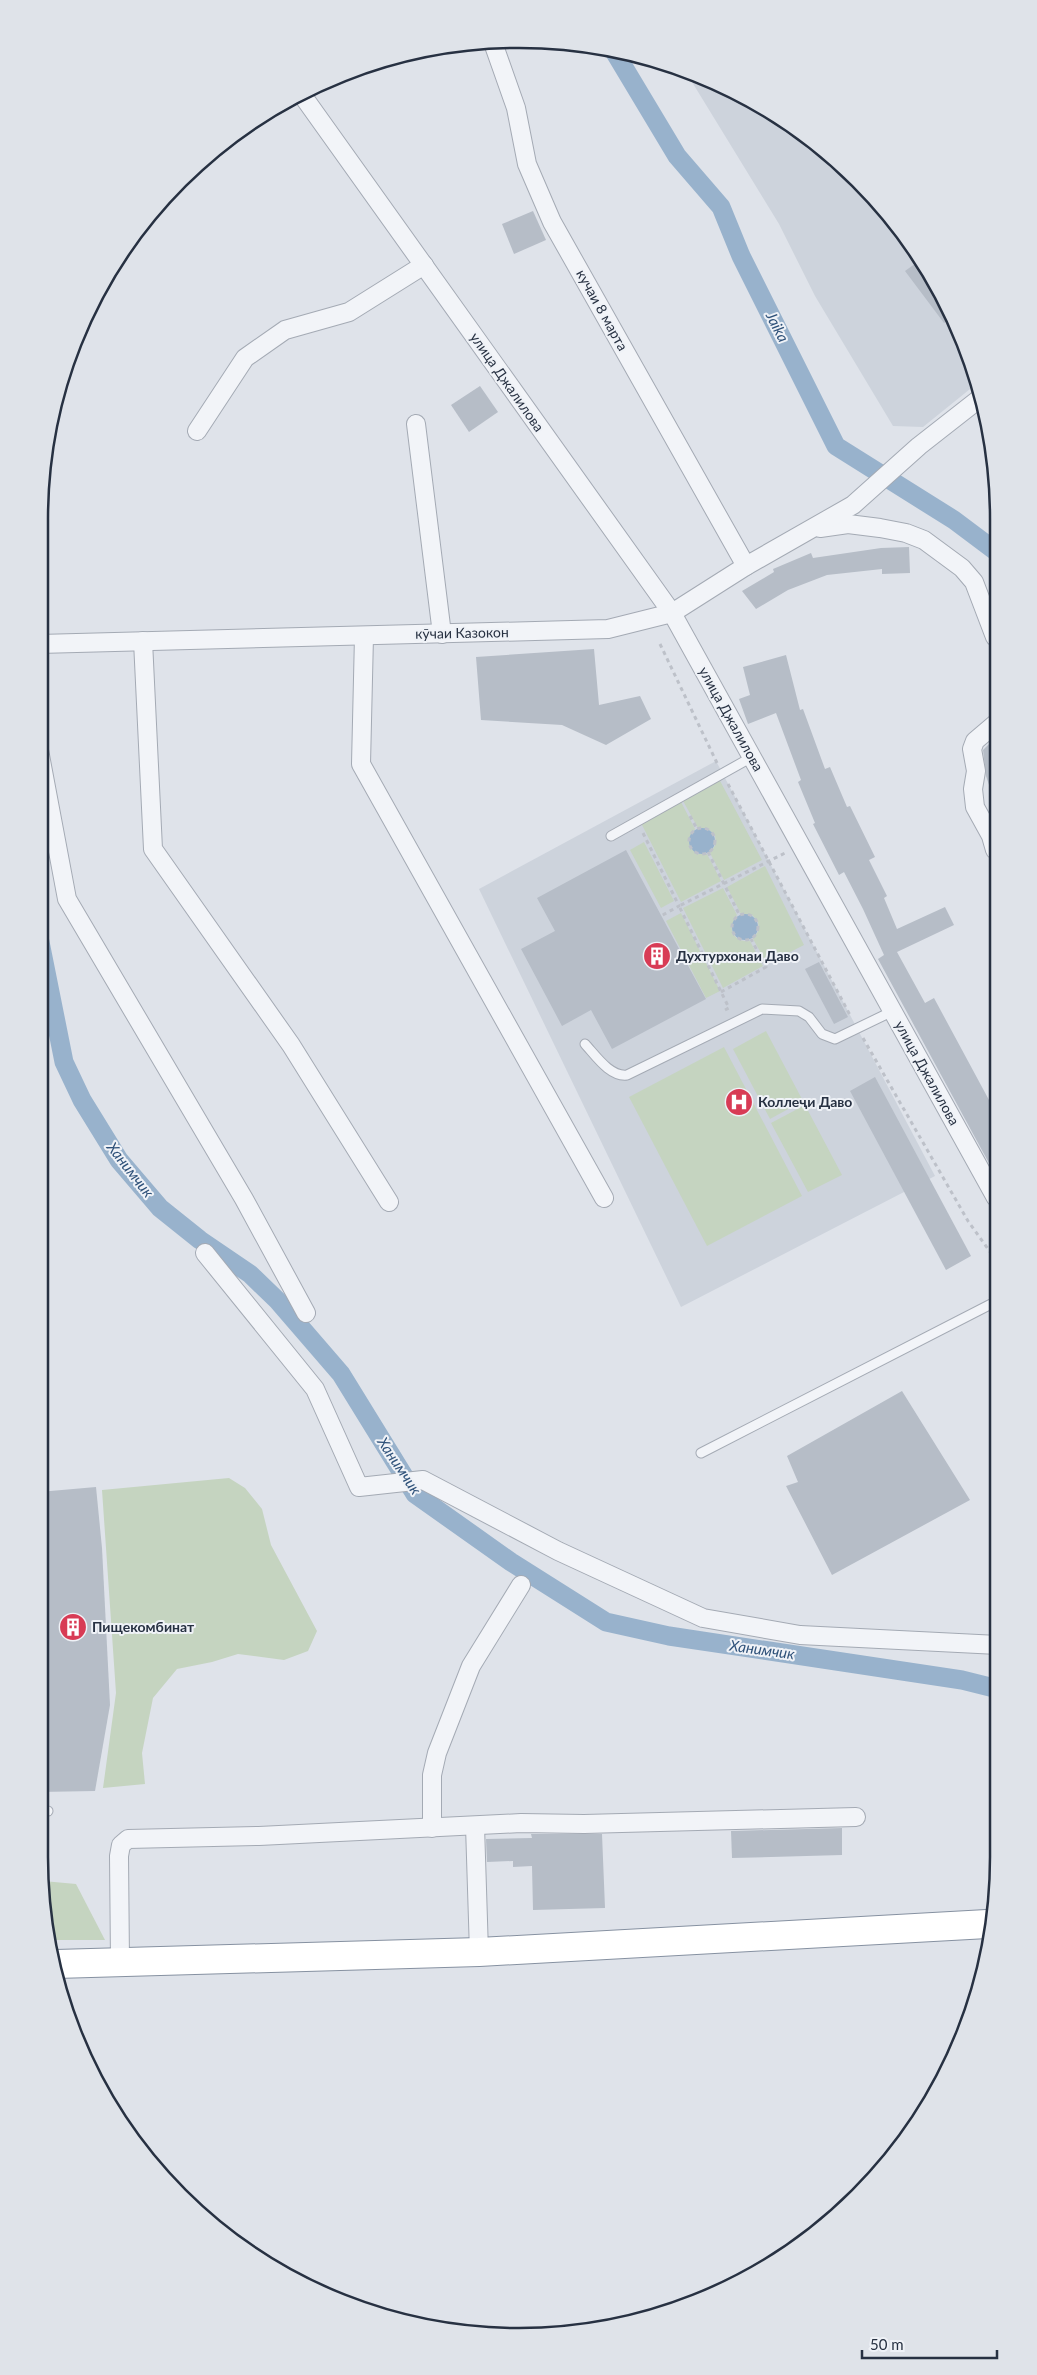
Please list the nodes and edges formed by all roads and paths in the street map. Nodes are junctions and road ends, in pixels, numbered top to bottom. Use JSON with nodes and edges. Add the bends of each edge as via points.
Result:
{"nodes":[{"id":1,"x":495,"y":49,"type":"edge"},
{"id":2,"x":305,"y":99,"type":"edge"},
{"id":3,"x":424,"y":265,"type":"junction"},
{"id":4,"x":974,"y":403,"type":"edge"},
{"id":5,"x":416,"y":424,"type":"dead end"},
{"id":6,"x":196,"y":431,"type":"dead end"},
{"id":7,"x":807,"y":531,"type":"junction"},
{"id":8,"x":746,"y":566,"type":"junction"},
{"id":9,"x":672,"y":613,"type":"junction"},
{"id":10,"x":990,"y":624,"type":"edge"},
{"id":11,"x":442,"y":634,"type":"junction"},
{"id":12,"x":364,"y":636,"type":"junction"},
{"id":13,"x":143,"y":641,"type":"junction"},
{"id":14,"x":48,"y":644,"type":"edge"},
{"id":15,"x":660,"y":644,"type":"dead end"},
{"id":16,"x":990,"y":728,"type":"edge"},
{"id":17,"x":752,"y":756,"type":"junction"},
{"id":18,"x":722,"y":772,"type":"junction"},
{"id":19,"x":48,"y":798,"type":"edge"},
{"id":20,"x":690,"y":816,"type":"dead end"},
{"id":21,"x":637,"y":821,"type":"junction"},
{"id":22,"x":697,"y":830,"type":"junction"},
{"id":23,"x":990,"y":834,"type":"edge"},
{"id":24,"x":611,"y":836,"type":"dead end"},
{"id":25,"x":801,"y":845,"type":"junction"},
{"id":26,"x":708,"y":852,"type":"junction"},
{"id":27,"x":769,"y":861,"type":"junction"},
{"id":28,"x":724,"y":884,"type":"junction"},
{"id":29,"x":679,"y":906,"type":"junction"},
{"id":30,"x":661,"y":916,"type":"dead end"},
{"id":31,"x":740,"y":916,"type":"junction"},
{"id":32,"x":751,"y":938,"type":"junction"},
{"id":33,"x":721,"y":992,"type":"junction"},
{"id":34,"x":893,"y":1011,"type":"junction"},
{"id":35,"x":720,"y":1013,"type":"dead end"},
{"id":36,"x":856,"y":1027,"type":"junction"},
{"id":37,"x":585,"y":1044,"type":"dead end"},
{"id":38,"x":990,"y":1187,"type":"edge"},
{"id":39,"x":604,"y":1198,"type":"dead end"},
{"id":40,"x":389,"y":1202,"type":"dead end"},
{"id":41,"x":990,"y":1252,"type":"edge"},
{"id":42,"x":205,"y":1253,"type":"dead end"},
{"id":43,"x":990,"y":1305,"type":"edge"},
{"id":44,"x":306,"y":1313,"type":"dead end"},
{"id":45,"x":701,"y":1453,"type":"dead end"},
{"id":46,"x":521,"y":1585,"type":"dead end"},
{"id":47,"x":990,"y":1645,"type":"edge"},
{"id":48,"x":856,"y":1817,"type":"dead end"},
{"id":49,"x":475,"y":1826,"type":"junction"},
{"id":50,"x":432,"y":1828,"type":"junction"},
{"id":51,"x":984,"y":1924,"type":"edge"},
{"id":52,"x":480,"y":1952,"type":"junction"},
{"id":53,"x":120,"y":1962,"type":"junction"},
{"id":54,"x":61,"y":1964,"type":"edge"}],
"edges":[{"from":1,"to":8,"type":"street","name":"кучаи 8 марта","via":[[516,108],[527,164],[552,222]]},
{"from":2,"to":3,"type":"street","name":"улица Джалилова"},
{"from":3,"to":6,"type":"street","via":[[349,312],[285,330],[245,358]]},
{"from":3,"to":9,"type":"street","name":"улица Джалилова"},
{"from":4,"to":7,"type":"street","name":"кӯчаи Казокон","via":[[919,446],[853,505]]},
{"from":5,"to":11,"type":"street"},
{"from":7,"to":8,"type":"street","name":"кӯчаи Казокон"},
{"from":7,"to":10,"type":"street","via":[[848,524],[889,530],[924,540],[962,568],[974,582]]},
{"from":8,"to":9,"type":"street","name":"кӯчаи Казокон"},
{"from":9,"to":11,"type":"street","name":"кӯчаи Казокон","via":[[608,629]]},
{"from":9,"to":17,"type":"street","name":"улица Джалилова"},
{"from":11,"to":12,"type":"street","name":"кӯчаи Казокон"},
{"from":12,"to":13,"type":"street","name":"кӯчаи Казокон"},
{"from":12,"to":39,"type":"street","via":[[361,764]]},
{"from":13,"to":14,"type":"street","name":"кӯчаи Казокон"},
{"from":13,"to":40,"type":"street","via":[[153,849],[291,1045]]},
{"from":15,"to":18,"type":"path"},
{"from":16,"to":23,"type":"street","via":[[975,741],[972,749],[976,771],[975,807]]},
{"from":17,"to":18,"type":"lane"},
{"from":17,"to":25,"type":"street","name":"улица Джалилова"},
{"from":18,"to":21,"type":"lane"},
{"from":18,"to":27,"type":"path"},
{"from":19,"to":44,"type":"street","via":[[67,899],[244,1199]]},
{"from":20,"to":22,"type":"path"},
{"from":21,"to":24,"type":"lane"},
{"from":21,"to":29,"type":"path"},
{"from":22,"to":26,"type":"path","via":[[690,840],[692,848],[698,853]]},
{"from":22,"to":26,"type":"path","via":[[706,828],[714,837],[714,845]]},
{"from":25,"to":27,"type":"path"},
{"from":25,"to":34,"type":"street","name":"улица Джалилова"},
{"from":26,"to":28,"type":"path"},
{"from":27,"to":28,"type":"path"},
{"from":27,"to":36,"type":"path"},
{"from":28,"to":29,"type":"path"},
{"from":28,"to":31,"type":"path"},
{"from":29,"to":30,"type":"path"},
{"from":29,"to":33,"type":"path"},
{"from":31,"to":32,"type":"path","via":[[750,915],[756,921],[758,928]]},
{"from":31,"to":32,"type":"path","via":[[733,925],[734,933],[740,939]]},
{"from":32,"to":33,"type":"path","via":[[766,968]]},
{"from":33,"to":35,"type":"path","via":[[729,1008]]},
{"from":34,"to":36,"type":"lane"},
{"from":34,"to":38,"type":"street","name":"улица Джалилова"},
{"from":36,"to":37,"type":"lane","via":[[830,1038],[799,1011],[762,1009],[622,1076],[609,1069]]},
{"from":36,"to":41,"type":"path","via":[[968,1222]]},
{"from":42,"to":47,"type":"street","via":[[315,1389],[359,1487],[423,1480],[558,1551],[703,1618],[800,1635]]},
{"from":43,"to":45,"type":"lane"},
{"from":46,"to":50,"type":"street","via":[[471,1666],[437,1753],[432,1775]]},
{"from":48,"to":49,"type":"street"},
{"from":49,"to":50,"type":"street"},
{"from":49,"to":52,"type":"street"},
{"from":50,"to":53,"type":"street","via":[[128,1838],[121,1845],[119,1856]]},
{"from":51,"to":52,"type":"highway"},
{"from":52,"to":53,"type":"highway"},
{"from":53,"to":54,"type":"highway"}]}
